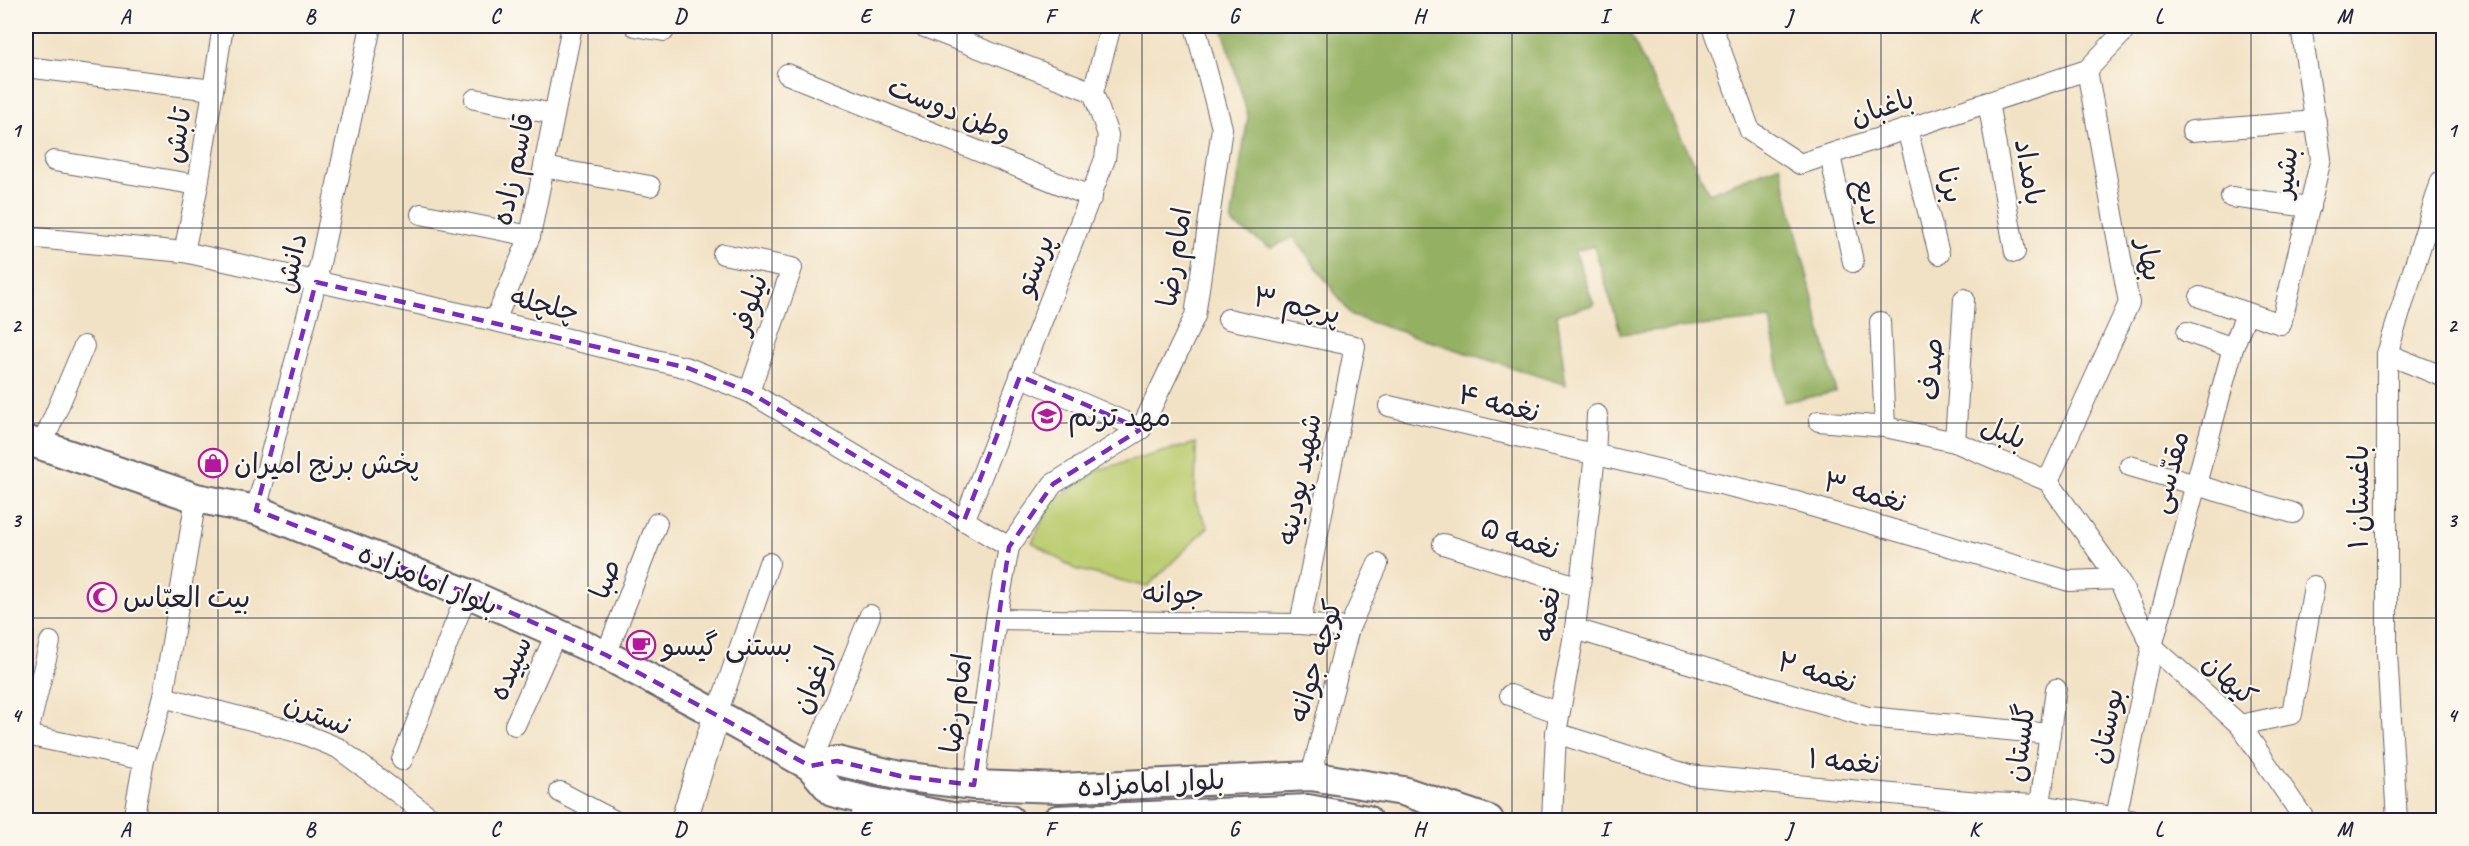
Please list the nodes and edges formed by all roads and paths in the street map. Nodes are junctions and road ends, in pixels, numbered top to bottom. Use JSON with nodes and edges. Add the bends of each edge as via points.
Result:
{"nodes":[{"id":1,"x":222,"y":26,"type":"edge"},
{"id":2,"x":371,"y":26,"type":"edge"},
{"id":3,"x":572,"y":26,"type":"edge"},
{"id":4,"x":635,"y":26,"type":"edge"},
{"id":5,"x":1111,"y":26,"type":"edge"},
{"id":6,"x":1195,"y":26,"type":"edge"},
{"id":7,"x":1712,"y":26,"type":"edge"},
{"id":8,"x":2129,"y":26,"type":"edge"},
{"id":9,"x":2301,"y":26,"type":"edge"},
{"id":10,"x":931,"y":27,"type":"edge"},
{"id":11,"x":664,"y":31,"type":"dead end"},
{"id":12,"x":26,"y":67,"type":"edge"},
{"id":13,"x":2086,"y":70,"type":"junction"},
{"id":14,"x":787,"y":74,"type":"dead end"},
{"id":15,"x":213,"y":90,"type":"junction"},
{"id":16,"x":1093,"y":92,"type":"junction"},
{"id":17,"x":475,"y":99,"type":"dead end"},
{"id":18,"x":1988,"y":102,"type":"junction"},
{"id":19,"x":554,"y":114,"type":"junction"},
{"id":20,"x":2316,"y":121,"type":"junction"},
{"id":21,"x":1907,"y":129,"type":"junction"},
{"id":22,"x":2192,"y":131,"type":"dead end"},
{"id":23,"x":1830,"y":154,"type":"junction"},
{"id":24,"x":54,"y":161,"type":"dead end"},
{"id":25,"x":544,"y":167,"type":"junction"},
{"id":26,"x":2441,"y":181,"type":"dead end"},
{"id":27,"x":198,"y":185,"type":"junction"},
{"id":28,"x":650,"y":186,"type":"dead end"},
{"id":29,"x":1092,"y":197,"type":"junction"},
{"id":30,"x":2231,"y":197,"type":"dead end"},
{"id":31,"x":2310,"y":207,"type":"junction"},
{"id":32,"x":421,"y":214,"type":"dead end"},
{"id":33,"x":530,"y":236,"type":"junction"},
{"id":34,"x":26,"y":237,"type":"edge"},
{"id":35,"x":184,"y":252,"type":"junction"},
{"id":36,"x":2015,"y":252,"type":"dead end"},
{"id":37,"x":723,"y":254,"type":"dead end"},
{"id":38,"x":1939,"y":254,"type":"dead end"},
{"id":39,"x":1853,"y":262,"type":"dead end"},
{"id":40,"x":316,"y":282,"type":"junction"},
{"id":41,"x":2200,"y":297,"type":"dead end"},
{"id":42,"x":1964,"y":299,"type":"dead end"},
{"id":43,"x":2246,"y":314,"type":"junction"},
{"id":44,"x":1228,"y":319,"type":"dead end"},
{"id":45,"x":495,"y":321,"type":"junction"},
{"id":46,"x":1880,"y":322,"type":"dead end"},
{"id":47,"x":2187,"y":332,"type":"dead end"},
{"id":48,"x":84,"y":346,"type":"dead end"},
{"id":49,"x":1355,"y":346,"type":"joint"},
{"id":50,"x":2233,"y":348,"type":"junction"},
{"id":51,"x":2387,"y":354,"type":"junction"},
{"id":52,"x":1020,"y":376,"type":"junction"},
{"id":53,"x":2444,"y":377,"type":"edge"},
{"id":54,"x":749,"y":392,"type":"junction"},
{"id":55,"x":1389,"y":406,"type":"dead end"},
{"id":56,"x":1597,"y":416,"type":"dead end"},
{"id":57,"x":1819,"y":421,"type":"dead end"},
{"id":58,"x":1885,"y":427,"type":"junction"},
{"id":59,"x":1141,"y":429,"type":"junction"},
{"id":60,"x":1955,"y":442,"type":"junction"},
{"id":61,"x":34,"y":443,"type":"edge"},
{"id":62,"x":1595,"y":455,"type":"junction"},
{"id":63,"x":2130,"y":466,"type":"dead end"},
{"id":64,"x":2048,"y":481,"type":"junction"},
{"id":65,"x":2195,"y":484,"type":"junction"},
{"id":66,"x":196,"y":498,"type":"junction"},
{"id":67,"x":256,"y":510,"type":"junction"},
{"id":68,"x":2293,"y":513,"type":"dead end"},
{"id":69,"x":964,"y":521,"type":"junction"},
{"id":70,"x":657,"y":523,"type":"dead end"},
{"id":71,"x":1443,"y":544,"type":"dead end"},
{"id":72,"x":1009,"y":548,"type":"junction"},
{"id":73,"x":769,"y":563,"type":"dead end"},
{"id":74,"x":1378,"y":564,"type":"dead end"},
{"id":75,"x":2118,"y":579,"type":"junction"},
{"id":76,"x":2314,"y":586,"type":"dead end"},
{"id":77,"x":1580,"y":587,"type":"junction"},
{"id":78,"x":467,"y":593,"type":"junction"},
{"id":79,"x":870,"y":615,"type":"dead end"},
{"id":80,"x":996,"y":620,"type":"junction"},
{"id":81,"x":1300,"y":624,"type":"junction"},
{"id":82,"x":1349,"y":628,"type":"junction"},
{"id":83,"x":1575,"y":629,"type":"junction"},
{"id":84,"x":556,"y":634,"type":"junction"},
{"id":85,"x":50,"y":642,"type":"dead end"},
{"id":86,"x":2152,"y":646,"type":"junction"},
{"id":87,"x":606,"y":655,"type":"junction"},
{"id":88,"x":2056,"y":689,"type":"dead end"},
{"id":89,"x":1510,"y":695,"type":"dead end"},
{"id":90,"x":163,"y":698,"type":"junction"},
{"id":91,"x":1560,"y":713,"type":"junction"},
{"id":92,"x":717,"y":714,"type":"junction"},
{"id":93,"x":2240,"y":725,"type":"junction"},
{"id":94,"x":515,"y":726,"type":"dead end"},
{"id":95,"x":1556,"y":733,"type":"junction"},
{"id":96,"x":2050,"y":734,"type":"junction"},
{"id":97,"x":26,"y":735,"type":"edge"},
{"id":98,"x":144,"y":760,"type":"junction"},
{"id":99,"x":402,"y":760,"type":"dead end"},
{"id":100,"x":810,"y":766,"type":"junction"},
{"id":101,"x":1311,"y":776,"type":"junction"},
{"id":102,"x":974,"y":785,"type":"junction"},
{"id":103,"x":560,"y":792,"type":"dead end"},
{"id":104,"x":2040,"y":805,"type":"junction"},
{"id":105,"x":864,"y":811,"type":"edge"},
{"id":106,"x":1191,"y":817,"type":"edge"},
{"id":107,"x":2123,"y":819,"type":"edge"},
{"id":108,"x":133,"y":820,"type":"edge"},
{"id":109,"x":434,"y":820,"type":"edge"},
{"id":110,"x":613,"y":820,"type":"edge"},
{"id":111,"x":684,"y":820,"type":"edge"},
{"id":112,"x":1010,"y":820,"type":"edge"},
{"id":113,"x":1057,"y":820,"type":"edge"},
{"id":114,"x":1367,"y":820,"type":"edge"},
{"id":115,"x":1489,"y":820,"type":"edge"},
{"id":116,"x":1552,"y":820,"type":"edge"},
{"id":117,"x":2305,"y":820,"type":"edge"},
{"id":118,"x":2397,"y":820,"type":"edge"}],
"edges":[{"from":1,"to":15,"type":"street","name":"تابش"},
{"from":2,"to":40,"type":"street","name":"دانش"},
{"from":3,"to":19,"type":"street","name":"قاسم‌ زاده"},
{"from":4,"to":11,"type":"street"},
{"from":5,"to":16,"type":"street"},
{"from":6,"to":59,"type":"street","name":"امام رضا","via":[[1222,128],[1196,316]]},
{"from":7,"to":23,"type":"street","name":"باغبان","via":[[1750,131],[1800,164]]},
{"from":8,"to":13,"type":"street","name":"باغبان"},
{"from":9,"to":20,"type":"street","name":"بشیر"},
{"from":10,"to":16,"type":"street"},
{"from":12,"to":15,"type":"street"},
{"from":13,"to":18,"type":"street","name":"باغبان"},
{"from":13,"to":64,"type":"street","name":"بهار","via":[[2129,303]]},
{"from":14,"to":29,"type":"street","name":"وطن دوست"},
{"from":15,"to":27,"type":"street","name":"تابش"},
{"from":16,"to":29,"type":"street","name":"پرستو","via":[[1108,135],[1108,147]]},
{"from":17,"to":19,"type":"street"},
{"from":18,"to":21,"type":"street","name":"باغبان"},
{"from":18,"to":36,"type":"street","name":"بامداد"},
{"from":19,"to":25,"type":"street","name":"قاسم‌ زاده"},
{"from":20,"to":22,"type":"street"},
{"from":20,"to":31,"type":"street","name":"بشیر","via":[[2322,159]]},
{"from":21,"to":23,"type":"street","name":"باغبان"},
{"from":21,"to":38,"type":"street","name":"برنا"},
{"from":23,"to":39,"type":"street","name":"بدیع"},
{"from":24,"to":27,"type":"street"},
{"from":25,"to":28,"type":"street"},
{"from":25,"to":33,"type":"street","name":"قاسم‌ زاده"},
{"from":26,"to":51,"type":"street","name":"باغستان ۱"},
{"from":27,"to":35,"type":"street","name":"تابش"},
{"from":29,"to":52,"type":"street","name":"پرستو"},
{"from":30,"to":31,"type":"street"},
{"from":31,"to":43,"type":"street","name":"بشیر","via":[[2282,324]]},
{"from":32,"to":33,"type":"street"},
{"from":33,"to":45,"type":"street","name":"قاسم‌ زاده"},
{"from":34,"to":35,"type":"street","name":"چلچله"},
{"from":35,"to":40,"type":"street","name":"چلچله"},
{"from":37,"to":54,"type":"street","name":"نیلوفر","via":[[792,268]]},
{"from":40,"to":45,"type":"street","name":"چلچله"},
{"from":40,"to":67,"type":"street","name":"دانش"},
{"from":41,"to":43,"type":"street"},
{"from":42,"to":60,"type":"street","name":"صدف"},
{"from":43,"to":50,"type":"street","name":"مقدّسی"},
{"from":44,"to":49,"type":"street","name":"پرچم ۳"},
{"from":45,"to":54,"type":"street","name":"چلچله","via":[[688,368]]},
{"from":46,"to":58,"type":"street"},
{"from":47,"to":50,"type":"street"},
{"from":48,"to":61,"type":"street"},
{"from":49,"to":81,"type":"street","name":"شهید پودینه"},
{"from":50,"to":65,"type":"street","name":"مقدّسی"},
{"from":51,"to":53,"type":"street"},
{"from":51,"to":118,"type":"street","name":"باغستان ۱","via":[[2387,653]]},
{"from":52,"to":59,"type":"street"},
{"from":52,"to":69,"type":"street","name":"پرستو"},
{"from":54,"to":69,"type":"street","name":"چلچله"},
{"from":55,"to":62,"type":"street","name":"نغمه ۴"},
{"from":56,"to":62,"type":"street","name":"نغمه"},
{"from":57,"to":58,"type":"street","name":"بلبل"},
{"from":58,"to":60,"type":"street","name":"بلبل"},
{"from":59,"to":72,"type":"street","name":"امام رضا","via":[[1053,484]]},
{"from":60,"to":64,"type":"street","name":"بلبل"},
{"from":61,"to":66,"type":"main road","name":"بلوار امامزاده"},
{"from":62,"to":75,"type":"street","name":"نغمه ۳","via":[[1797,502],[2069,581]]},
{"from":62,"to":77,"type":"street","name":"نغمه"},
{"from":63,"to":65,"type":"street"},
{"from":64,"to":75,"type":"street","name":"بلبل"},
{"from":65,"to":68,"type":"street"},
{"from":65,"to":86,"type":"street","name":"مقدّسی"},
{"from":66,"to":67,"type":"main road","name":"بلوار امامزاده"},
{"from":66,"to":90,"type":"street"},
{"from":67,"to":78,"type":"main road","name":"بلوار امامزاده"},
{"from":69,"to":72,"type":"street","name":"چلچله"},
{"from":70,"to":87,"type":"street","name":"صبا"},
{"from":71,"to":77,"type":"street","name":"نغمه ۵"},
{"from":72,"to":80,"type":"street","name":"امام رضا"},
{"from":73,"to":92,"type":"street"},
{"from":74,"to":82,"type":"street","name":"کوچه جوانه"},
{"from":75,"to":86,"type":"street","name":"کیهان"},
{"from":76,"to":93,"type":"street","via":[[2292,714]]},
{"from":77,"to":83,"type":"street","name":"نغمه"},
{"from":78,"to":84,"type":"main road","name":"بلوار امامزاده"},
{"from":78,"to":99,"type":"street"},
{"from":79,"to":100,"type":"street","name":"ارغوان"},
{"from":80,"to":81,"type":"street","name":"جوانه"},
{"from":80,"to":102,"type":"street","name":"امام رضا"},
{"from":81,"to":82,"type":"street","name":"جوانه"},
{"from":82,"to":101,"type":"street","name":"کوچه جوانه"},
{"from":83,"to":91,"type":"street","name":"نغمه"},
{"from":83,"to":96,"type":"street","name":"نغمه ۲","via":[[1868,717]]},
{"from":84,"to":87,"type":"main road","name":"بلوار امامزاده"},
{"from":84,"to":94,"type":"street","name":"سپیده"},
{"from":85,"to":97,"type":"street"},
{"from":86,"to":93,"type":"street","name":"کیهان"},
{"from":86,"to":107,"type":"street","name":"بوستان"},
{"from":87,"to":92,"type":"main road","name":"بلوار امامزاده"},
{"from":88,"to":96,"type":"street","name":"گلستان"},
{"from":89,"to":91,"type":"street"},
{"from":90,"to":98,"type":"street"},
{"from":90,"to":109,"type":"street","name":"نسترن","via":[[301,732],[338,747]]},
{"from":91,"to":95,"type":"street","name":"نغمه"},
{"from":92,"to":100,"type":"main road","name":"بلوار امامزاده"},
{"from":92,"to":111,"type":"street"},
{"from":93,"to":117,"type":"street","name":"کیهان"},
{"from":95,"to":104,"type":"street","name":"نغمه ۱","via":[[1689,775]]},
{"from":95,"to":116,"type":"street","name":"نغمه"},
{"from":96,"to":104,"type":"street","name":"گلستان"},
{"from":97,"to":98,"type":"street"},
{"from":98,"to":108,"type":"street"},
{"from":100,"to":102,"type":"main road","name":"بلوار امامزاده","via":[[837,760],[900,776]]},
{"from":100,"to":105,"type":"main road","name":"بلوار امامزاده","via":[[832,792]]},
{"from":101,"to":102,"type":"main road","name":"بلوار امامزاده","via":[[1060,788]]},
{"from":101,"to":115,"type":"main road","name":"بلوار امامزاده","via":[[1403,791]]},
{"from":103,"to":110,"type":"street"},
{"from":104,"to":107,"type":"street","name":"نغمه ۱"},
{"from":105,"to":112,"type":"main road","name":"بلوار امامزاده"},
{"from":106,"to":113,"type":"main road","name":"بلوار امامزاده"},
{"from":106,"to":114,"type":"main road","name":"بلوار امامزاده","via":[[1308,809]]}]}
